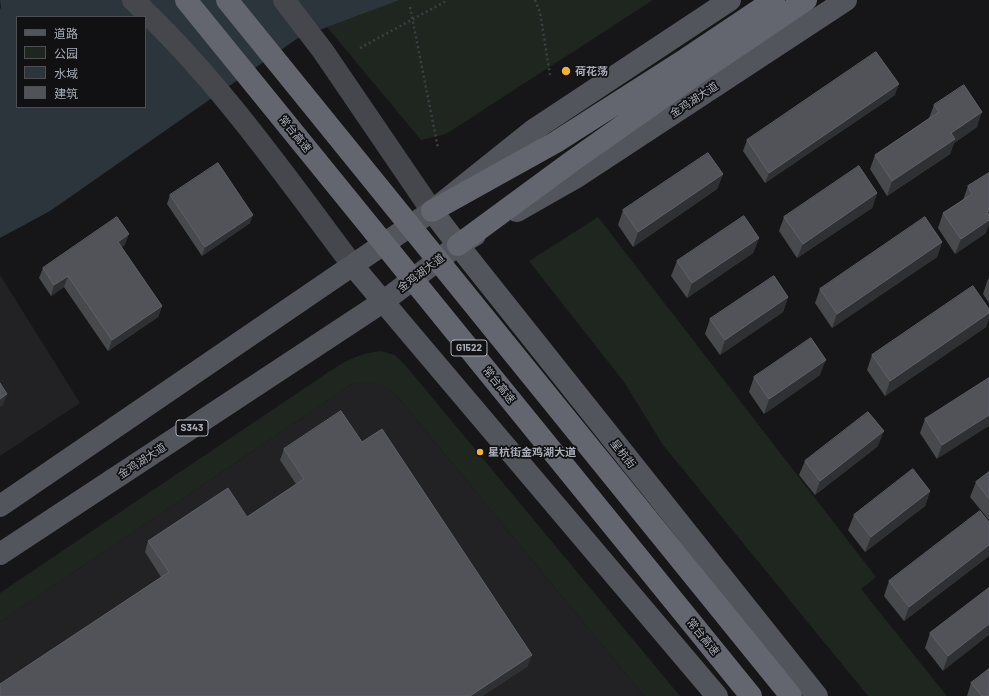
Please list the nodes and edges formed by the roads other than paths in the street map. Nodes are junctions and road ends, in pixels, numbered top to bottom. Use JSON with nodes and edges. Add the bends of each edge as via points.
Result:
{"nodes":[{"id":1,"x":133,"y":0,"type":"edge"},
{"id":2,"x":186,"y":0,"type":"edge"},
{"id":3,"x":227,"y":0,"type":"edge"},
{"id":4,"x":284,"y":0,"type":"edge"},
{"id":5,"x":730,"y":0,"type":"edge"},
{"id":6,"x":774,"y":0,"type":"edge"},
{"id":7,"x":806,"y":0,"type":"edge"},
{"id":8,"x":846,"y":0,"type":"edge"},
{"id":9,"x":691,"y":66,"type":"junction"},
{"id":10,"x":432,"y":211,"type":"junction"},
{"id":11,"x":458,"y":246,"type":"junction"},
{"id":12,"x":353,"y":266,"type":"junction"},
{"id":13,"x":384,"y":301,"type":"junction"},
{"id":14,"x":0,"y":506,"type":"edge"},
{"id":15,"x":0,"y":554,"type":"edge"},
{"id":16,"x":717,"y":696,"type":"edge"},
{"id":17,"x":752,"y":696,"type":"edge"},
{"id":18,"x":791,"y":696,"type":"edge"},
{"id":19,"x":817,"y":696,"type":"edge"}],
"edges":[{"from":1,"to":12,"type":"main road","via":[[206,76]]},
{"from":2,"to":17,"type":"highway","name":"常台高速","number":"G1522","bridge":true},
{"from":3,"to":18,"type":"highway","number":"G1522","bridge":true},
{"from":4,"to":10,"type":"main road","via":[[323,51]]},
{"from":5,"to":10,"type":"main road","via":[[532,131]]},
{"from":6,"to":9,"type":"highway"},
{"from":7,"to":9,"type":"highway"},
{"from":8,"to":11,"type":"main road","name":"金鸡湖大道","via":[[575,178]]},
{"from":9,"to":10,"type":"highway"},
{"from":9,"to":11,"type":"highway","via":[[571,162]]},
{"from":10,"to":11,"type":"main road","name":"星杭街"},
{"from":10,"to":12,"type":"main road"},
{"from":11,"to":13,"type":"main road","name":"金鸡湖大道"},
{"from":11,"to":19,"type":"main road","name":"星杭街"},
{"from":12,"to":13,"type":"main road"},
{"from":12,"to":14,"type":"main road"},
{"from":13,"to":15,"type":"main road","name":"金鸡湖大道","number":"S343"},
{"from":13,"to":16,"type":"main road"}]}
